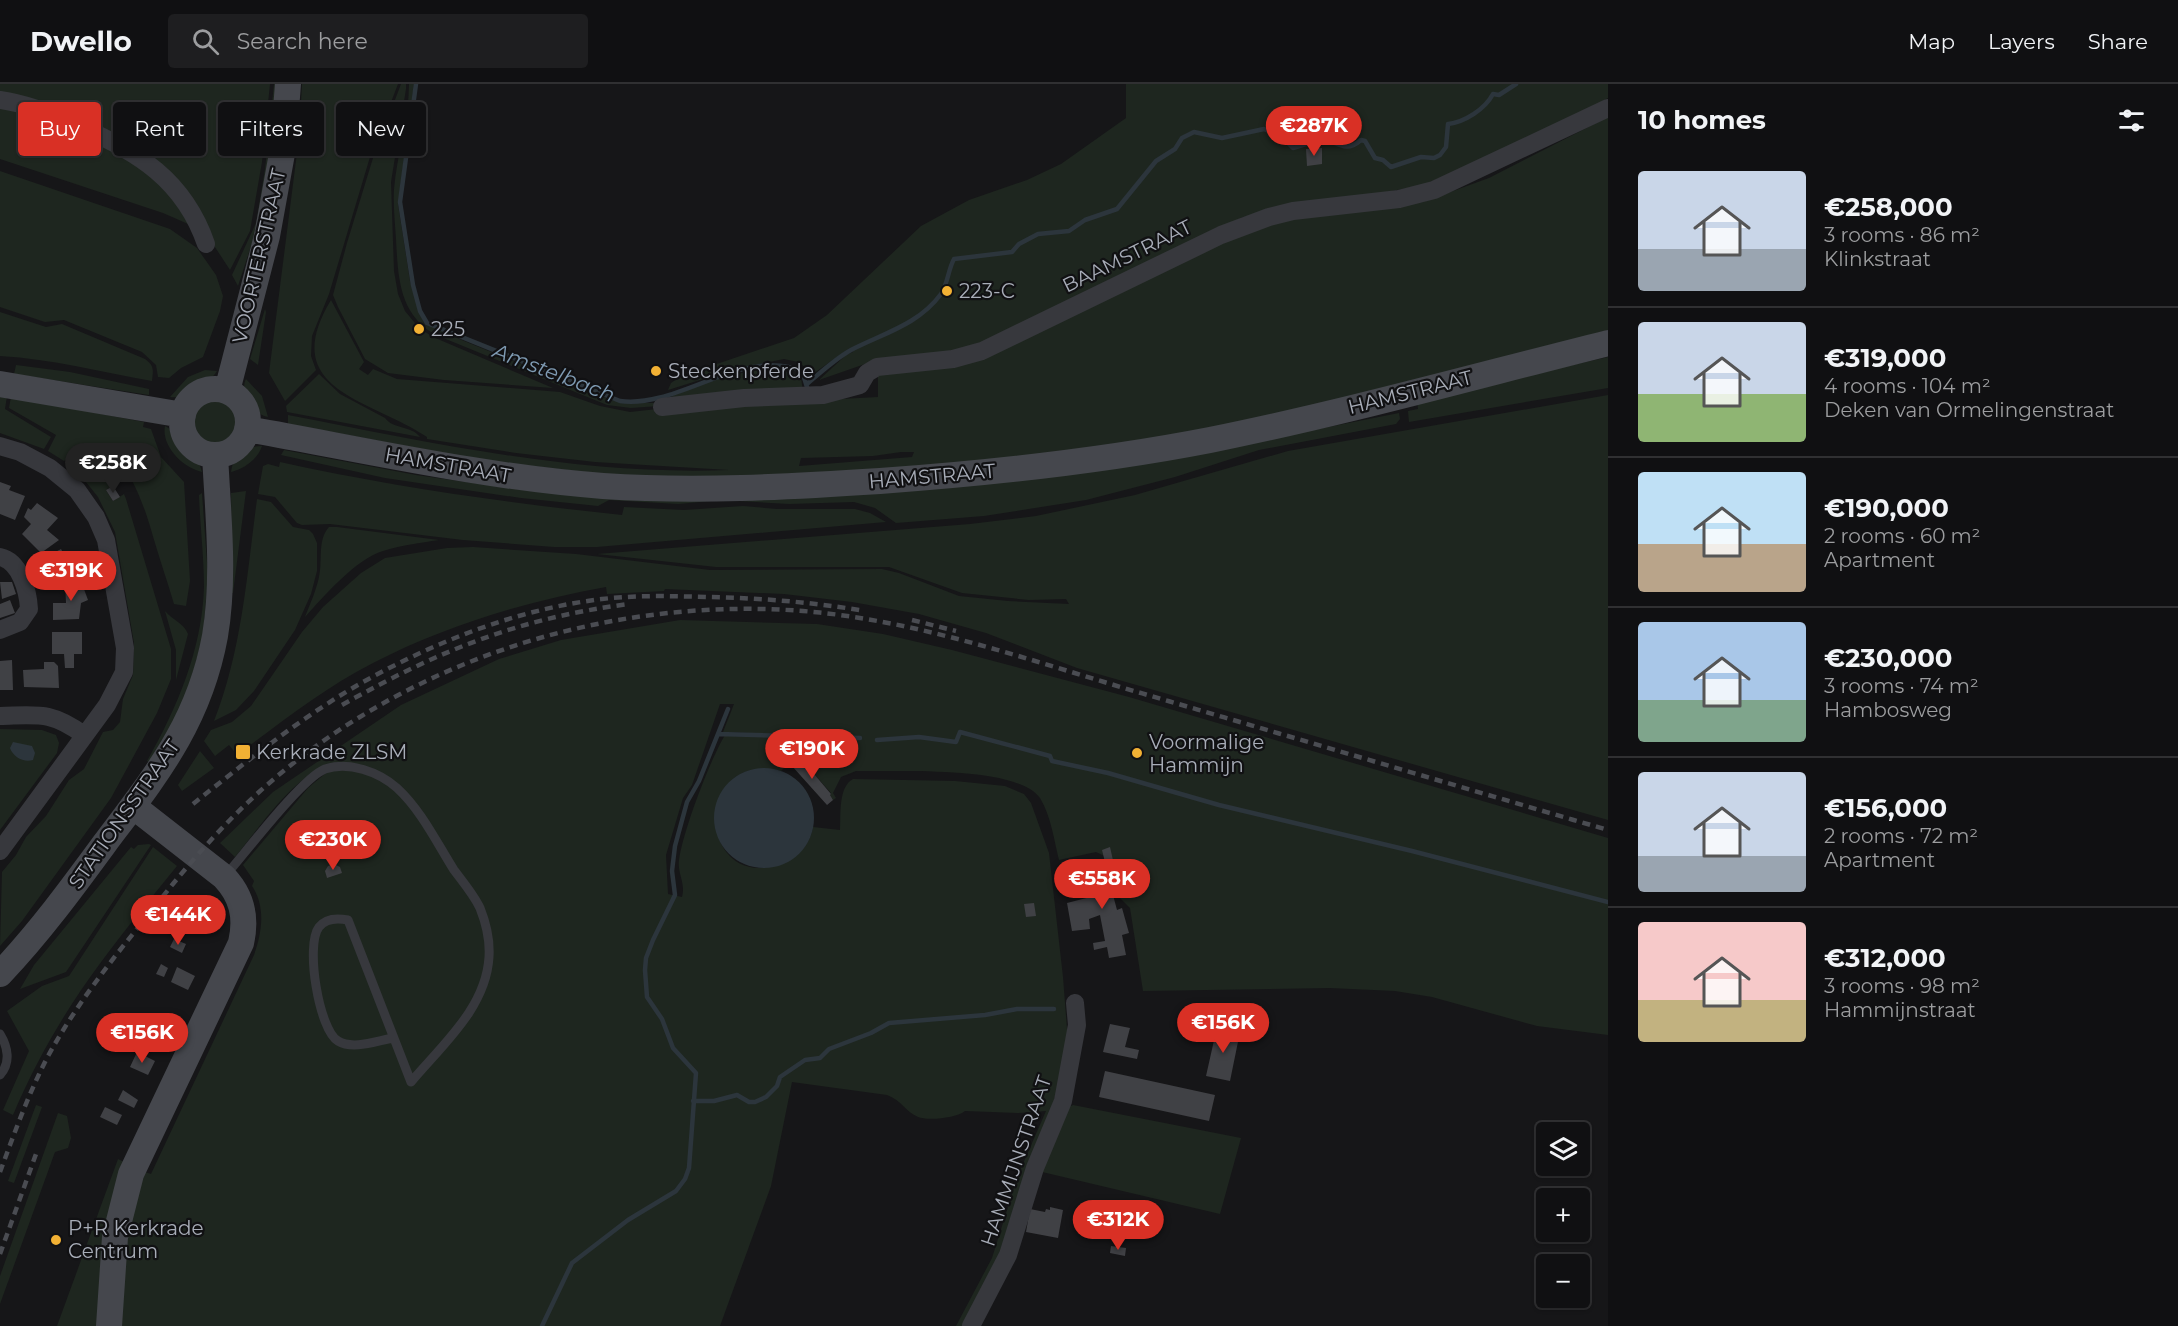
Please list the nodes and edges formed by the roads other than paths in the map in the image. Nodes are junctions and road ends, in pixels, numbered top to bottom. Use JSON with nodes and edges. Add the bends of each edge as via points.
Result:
{"nodes":[{"id":1,"x":288,"y":84,"type":"edge"},
{"id":2,"x":0,"y":100,"type":"edge"},
{"id":3,"x":1608,"y":108,"type":"edge"},
{"id":4,"x":206,"y":244,"type":"dead end"},
{"id":5,"x":1608,"y":343,"type":"edge"},
{"id":6,"x":0,"y":384,"type":"edge"},
{"id":7,"x":226,"y":391,"type":"junction"},
{"id":8,"x":662,"y":407,"type":"dead end"},
{"id":9,"x":183,"y":415,"type":"junction"},
{"id":10,"x":247,"y":429,"type":"junction"},
{"id":11,"x":0,"y":446,"type":"edge"},
{"id":12,"x":215,"y":454,"type":"junction"},
{"id":13,"x":0,"y":557,"type":"edge"},
{"id":14,"x":0,"y":630,"type":"edge"},
{"id":15,"x":0,"y":716,"type":"edge"},
{"id":16,"x":84,"y":735,"type":"junction"},
{"id":17,"x":133,"y":806,"type":"junction"},
{"id":18,"x":0,"y":851,"type":"edge"},
{"id":19,"x":224,"y":877,"type":"junction"},
{"id":20,"x":0,"y":974,"type":"edge"},
{"id":21,"x":1075,"y":1003,"type":"dead end"},
{"id":22,"x":1,"y":1037,"type":"edge"},
{"id":23,"x":393,"y":1038,"type":"junction"},
{"id":24,"x":0,"y":1075,"type":"edge"},
{"id":25,"x":109,"y":1326,"type":"edge"},
{"id":26,"x":971,"y":1326,"type":"edge"}],
"edges":[{"from":1,"to":7,"type":"main road","name":"VOORTERSTRAAT","via":[[267,236]]},
{"from":2,"to":4,"type":"street","via":[[46,111],[141,157],[183,197]]},
{"from":3,"to":8,"type":"street","name":"BAAMSTRAAT","via":[[1434,190],[1399,199],[1293,211],[1244,226],[965,357],[877,367],[867,373],[860,385],[823,395]]},
{"from":5,"to":10,"type":"main road","name":"HAMSTRAAT","via":[[1289,423],[1197,442],[1012,469],[849,483],[705,489],[602,486],[490,473]]},
{"from":6,"to":9,"type":"main road"},
{"from":7,"to":9,"type":"main road","via":[[199,393]]},
{"from":7,"to":10,"type":"main road","via":[[244,406]]},
{"from":9,"to":12,"type":"main road","via":[[184,432],[193,445]]},
{"from":10,"to":12,"type":"main road","via":[[239,444]]},
{"from":11,"to":16,"type":"street","via":[[34,458],[77,490],[106,540],[125,660],[120,682]]},
{"from":12,"to":17,"type":"main road","name":"STATIONSSTRAAT","via":[[220,580],[212,647],[187,723],[165,763]]},
{"from":13,"to":14,"type":"street","via":[[9,559],[17,568],[29,609],[20,622]]},
{"from":15,"to":16,"type":"street","via":[[44,715],[67,723]]},
{"from":16,"to":18,"type":"street"},
{"from":17,"to":19,"type":"main road"},
{"from":17,"to":20,"type":"main road","name":"STATIONSSTRAAT","via":[[51,916]]},
{"from":19,"to":23,"type":"lane","via":[[290,800],[321,771],[345,765],[372,772],[396,787],[415,808],[480,907],[489,956],[479,1000],[411,1082]]},
{"from":19,"to":25,"type":"main road","via":[[237,894],[245,918],[241,943],[131,1174],[115,1237]]},
{"from":21,"to":26,"type":"street","name":"HAMMIJNSTRAAT","via":[[1077,1025],[1063,1101],[1035,1168],[1008,1255]]},
{"from":22,"to":24,"type":"lane","via":[[8,1054]]},
{"from":23,"to":23,"type":"lane","via":[[346,1044],[327,1030],[314,972],[315,935],[326,921],[348,920]]}]}
